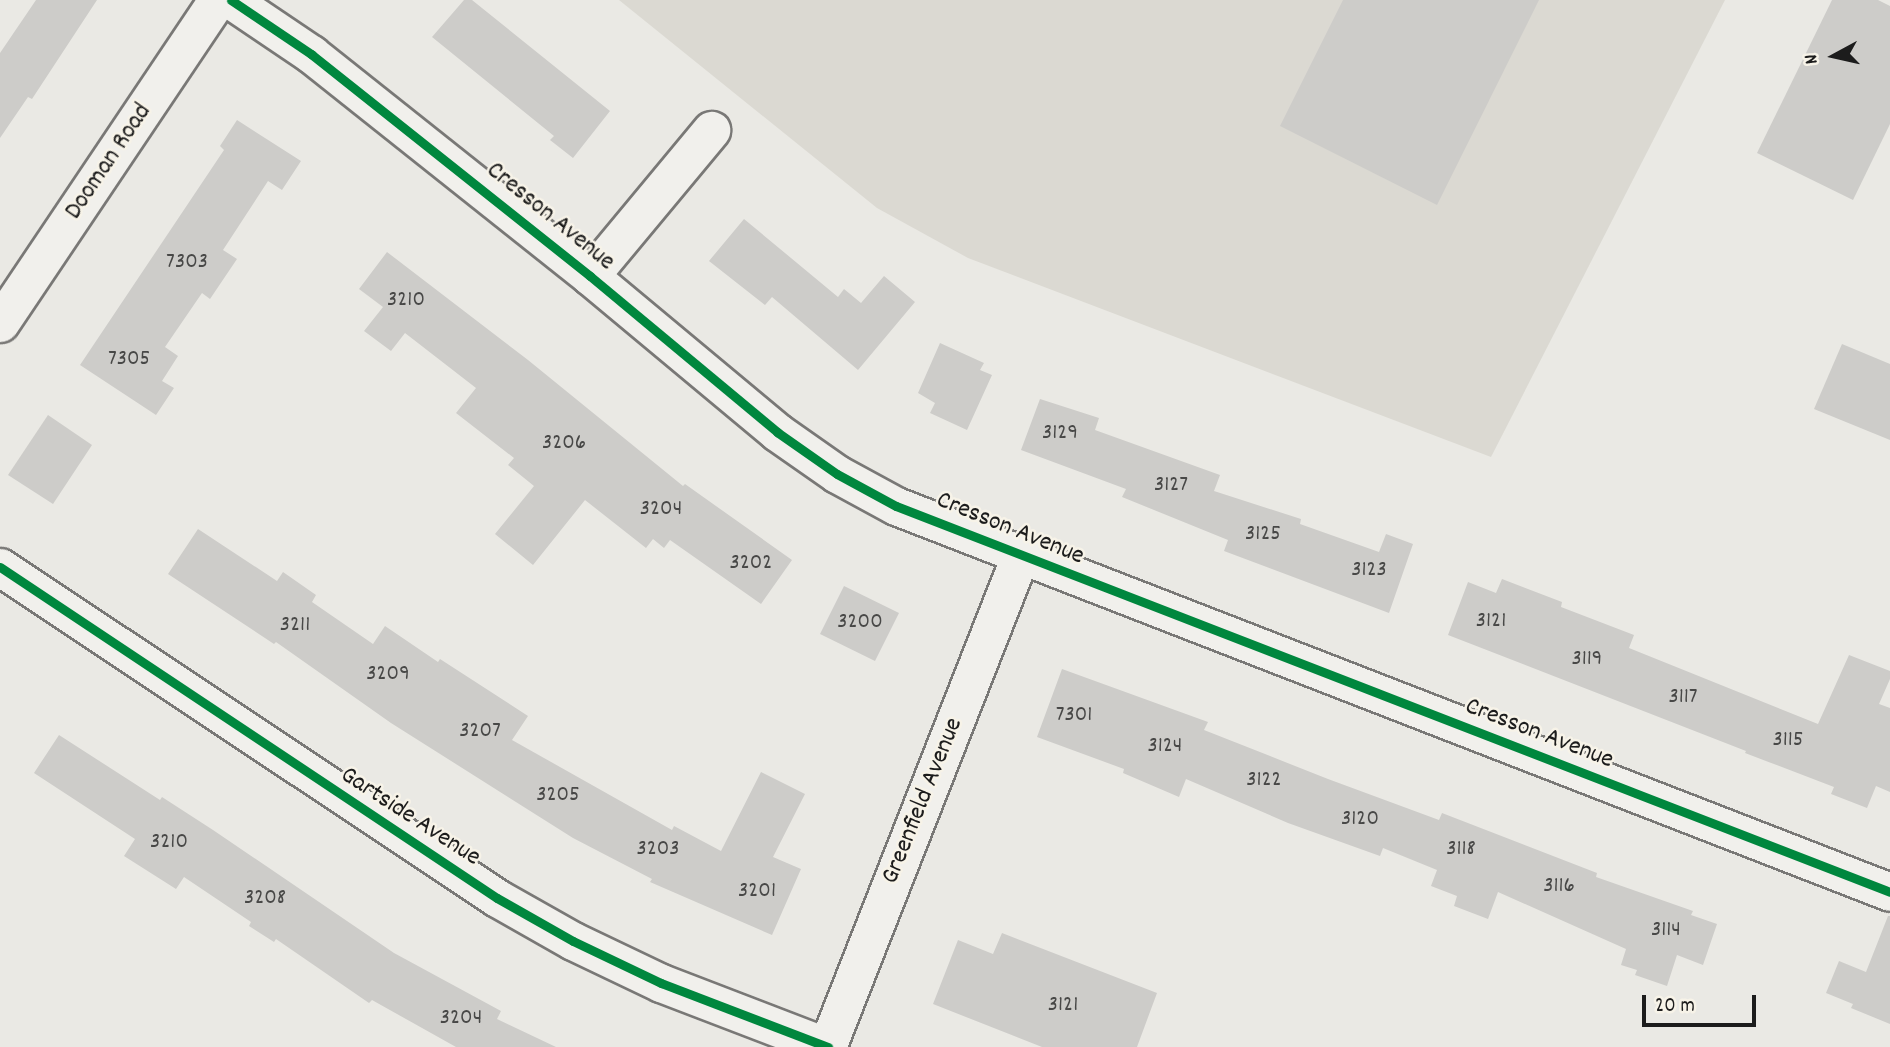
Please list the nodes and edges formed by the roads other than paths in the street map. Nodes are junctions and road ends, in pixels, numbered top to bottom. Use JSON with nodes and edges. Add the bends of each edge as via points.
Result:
{"nodes":[{"id":1,"x":217,"y":0,"type":"edge"},
{"id":2,"x":231,"y":0,"type":"edge"},
{"id":3,"x":711,"y":130,"type":"dead end"},
{"id":4,"x":590,"y":276,"type":"junction"},
{"id":5,"x":0,"y":323,"type":"edge"},
{"id":6,"x":1020,"y":556,"type":"junction"},
{"id":7,"x":0,"y":567,"type":"edge"},
{"id":8,"x":1890,"y":892,"type":"edge"},
{"id":9,"x":827,"y":1047,"type":"edge"}],
"edges":[{"from":1,"to":5,"type":"street","name":"Dooman Road"},
{"from":2,"to":4,"type":"street","name":"Cresson Avenue","via":[[311,54]]},
{"from":3,"to":4,"type":"street"},
{"from":4,"to":6,"type":"street","name":"Cresson Avenue","via":[[778,432],[837,474],[897,506]]},
{"from":6,"to":8,"type":"street","name":"Cresson Avenue"},
{"from":6,"to":9,"type":"street","name":"Greenfield Avenue"},
{"from":7,"to":9,"type":"street","name":"Gartside Avenue","via":[[497,898],[662,983]]}]}
